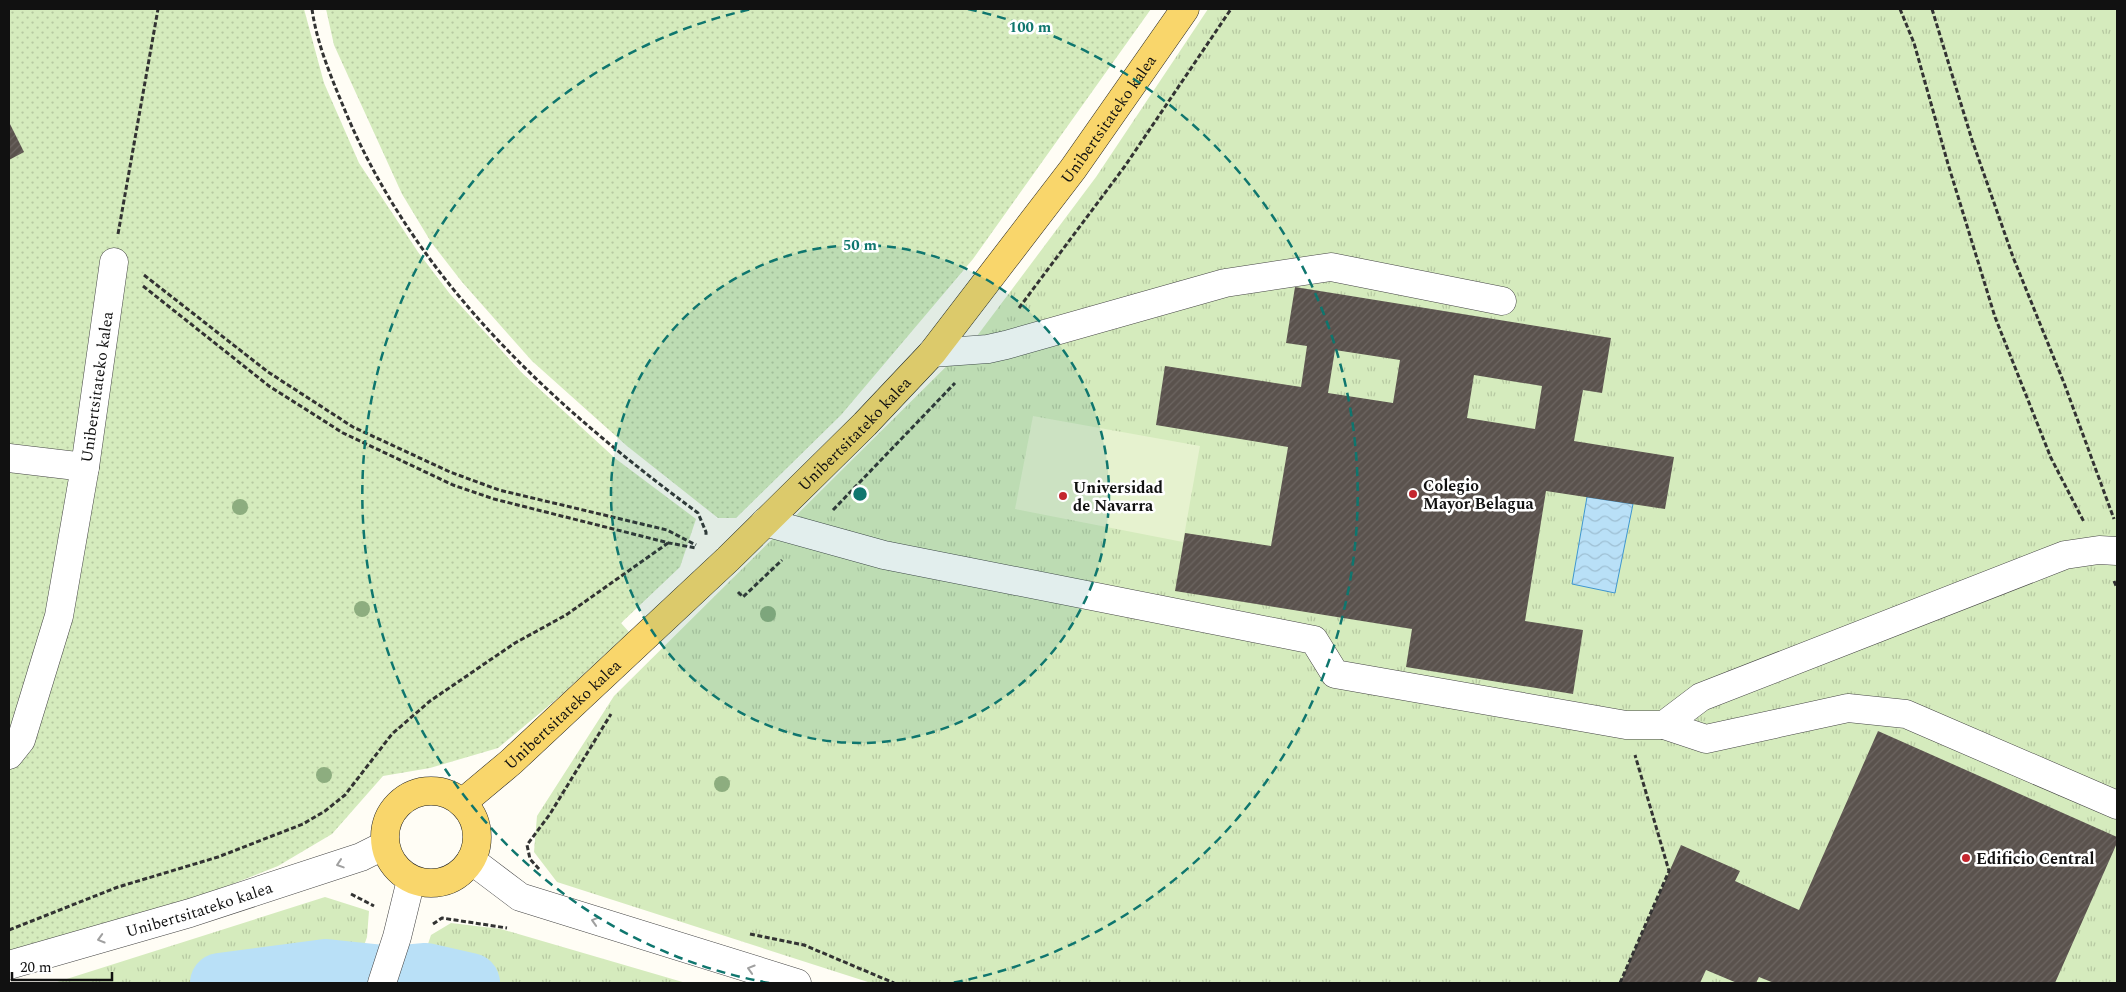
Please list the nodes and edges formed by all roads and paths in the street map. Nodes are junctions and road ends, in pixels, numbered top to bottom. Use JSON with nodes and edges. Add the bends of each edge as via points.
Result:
{"nodes":[{"id":1,"x":158,"y":9,"type":"edge"},
{"id":2,"x":312,"y":9,"type":"edge"},
{"id":3,"x":1185,"y":9,"type":"edge"},
{"id":4,"x":1900,"y":9,"type":"edge"},
{"id":5,"x":1932,"y":9,"type":"edge"},
{"id":6,"x":115,"y":257,"type":"junction"},
{"id":7,"x":1502,"y":301,"type":"dead end"},
{"id":8,"x":932,"y":353,"type":"junction"},
{"id":9,"x":9,"y":458,"type":"edge"},
{"id":10,"x":85,"y":467,"type":"junction"},
{"id":11,"x":765,"y":522,"type":"junction"},
{"id":12,"x":2117,"y":527,"type":"edge"},
{"id":13,"x":706,"y":541,"type":"dead end"},
{"id":14,"x":669,"y":543,"type":"junction"},
{"id":15,"x":2108,"y":551,"type":"edge"},
{"id":16,"x":2117,"y":588,"type":"edge"},
{"id":17,"x":1664,"y":725,"type":"junction"},
{"id":18,"x":1626,"y":726,"type":"junction"},
{"id":19,"x":9,"y":755,"type":"edge"},
{"id":20,"x":462,"y":803,"type":"junction"},
{"id":21,"x":2117,"y":805,"type":"edge"},
{"id":22,"x":385,"y":845,"type":"junction"},
{"id":23,"x":471,"y":860,"type":"junction"},
{"id":24,"x":411,"y":880,"type":"junction"},
{"id":25,"x":498,"y":925,"type":"dead end"},
{"id":26,"x":428,"y":927,"type":"dead end"},
{"id":27,"x":9,"y":930,"type":"edge"},
{"id":28,"x":9,"y":966,"type":"edge"},
{"id":29,"x":382,"y":983,"type":"edge"},
{"id":30,"x":797,"y":983,"type":"edge"},
{"id":31,"x":1620,"y":983,"type":"edge"}],
"edges":[{"from":1,"to":6,"type":"path"},
{"from":2,"to":13,"type":"path","via":[[328,71],[358,142],[427,257],[459,298],[528,371],[599,436],[698,513]]},
{"from":3,"to":8,"type":"main road","name":"Unibertsitateko kalea","via":[[1073,169]]},
{"from":4,"to":15,"type":"path","via":[[1914,43],[1995,317],[2050,458]]},
{"from":5,"to":12,"type":"path","via":[[1972,140],[2004,230]]},
{"from":6,"to":10,"type":"street","name":"Unibertsitateko kalea"},
{"from":6,"to":14,"type":"path","via":[[202,334],[268,386],[343,433],[453,485],[494,499]]},
{"from":6,"to":14,"type":"path","via":[[268,372],[353,426],[450,472],[499,490],[666,530],[697,547]]},
{"from":7,"to":8,"type":"street","via":[[1332,267],[1225,283],[997,347]]},
{"from":8,"to":11,"type":"main road","name":"Unibertsitateko kalea"},
{"from":9,"to":10,"type":"street"},
{"from":10,"to":19,"type":"street","name":"Unibertsitateko kalea","via":[[59,616],[21,740]]},
{"from":11,"to":18,"type":"street","via":[[884,555],[1314,640],[1335,674]]},
{"from":11,"to":20,"type":"main road","name":"Unibertsitateko kalea","via":[[511,762]]},
{"from":14,"to":27,"type":"path","via":[[581,605],[515,643],[430,701],[392,734],[345,795],[326,811],[303,824],[218,857],[118,887]]},
{"from":15,"to":16,"type":"path"},
{"from":15,"to":17,"type":"street","via":[[2065,555],[1701,697]]},
{"from":17,"to":18,"type":"street"},
{"from":17,"to":21,"type":"street","via":[[1706,739],[1848,708],[1906,714]]},
{"from":18,"to":31,"type":"path","via":[[1669,871]]},
{"from":20,"to":22,"type":"main road","via":[[445,794],[427,791],[410,796],[398,804],[388,819]]},
{"from":20,"to":23,"type":"main road","via":[[476,829],[477,844]]},
{"from":22,"to":24,"type":"main road","via":[[396,868]]},
{"from":22,"to":28,"type":"street","name":"Unibertsitateko kalea","one_way":true,"via":[[361,857],[190,913]]},
{"from":23,"to":24,"type":"main road","via":[[466,868],[445,881],[429,884]]},
{"from":30,"to":23,"type":"street","one_way":true,"via":[[520,897]]},
{"from":24,"to":29,"type":"street"},
{"from":25,"to":26,"type":"path","via":[[442,918]]}]}
